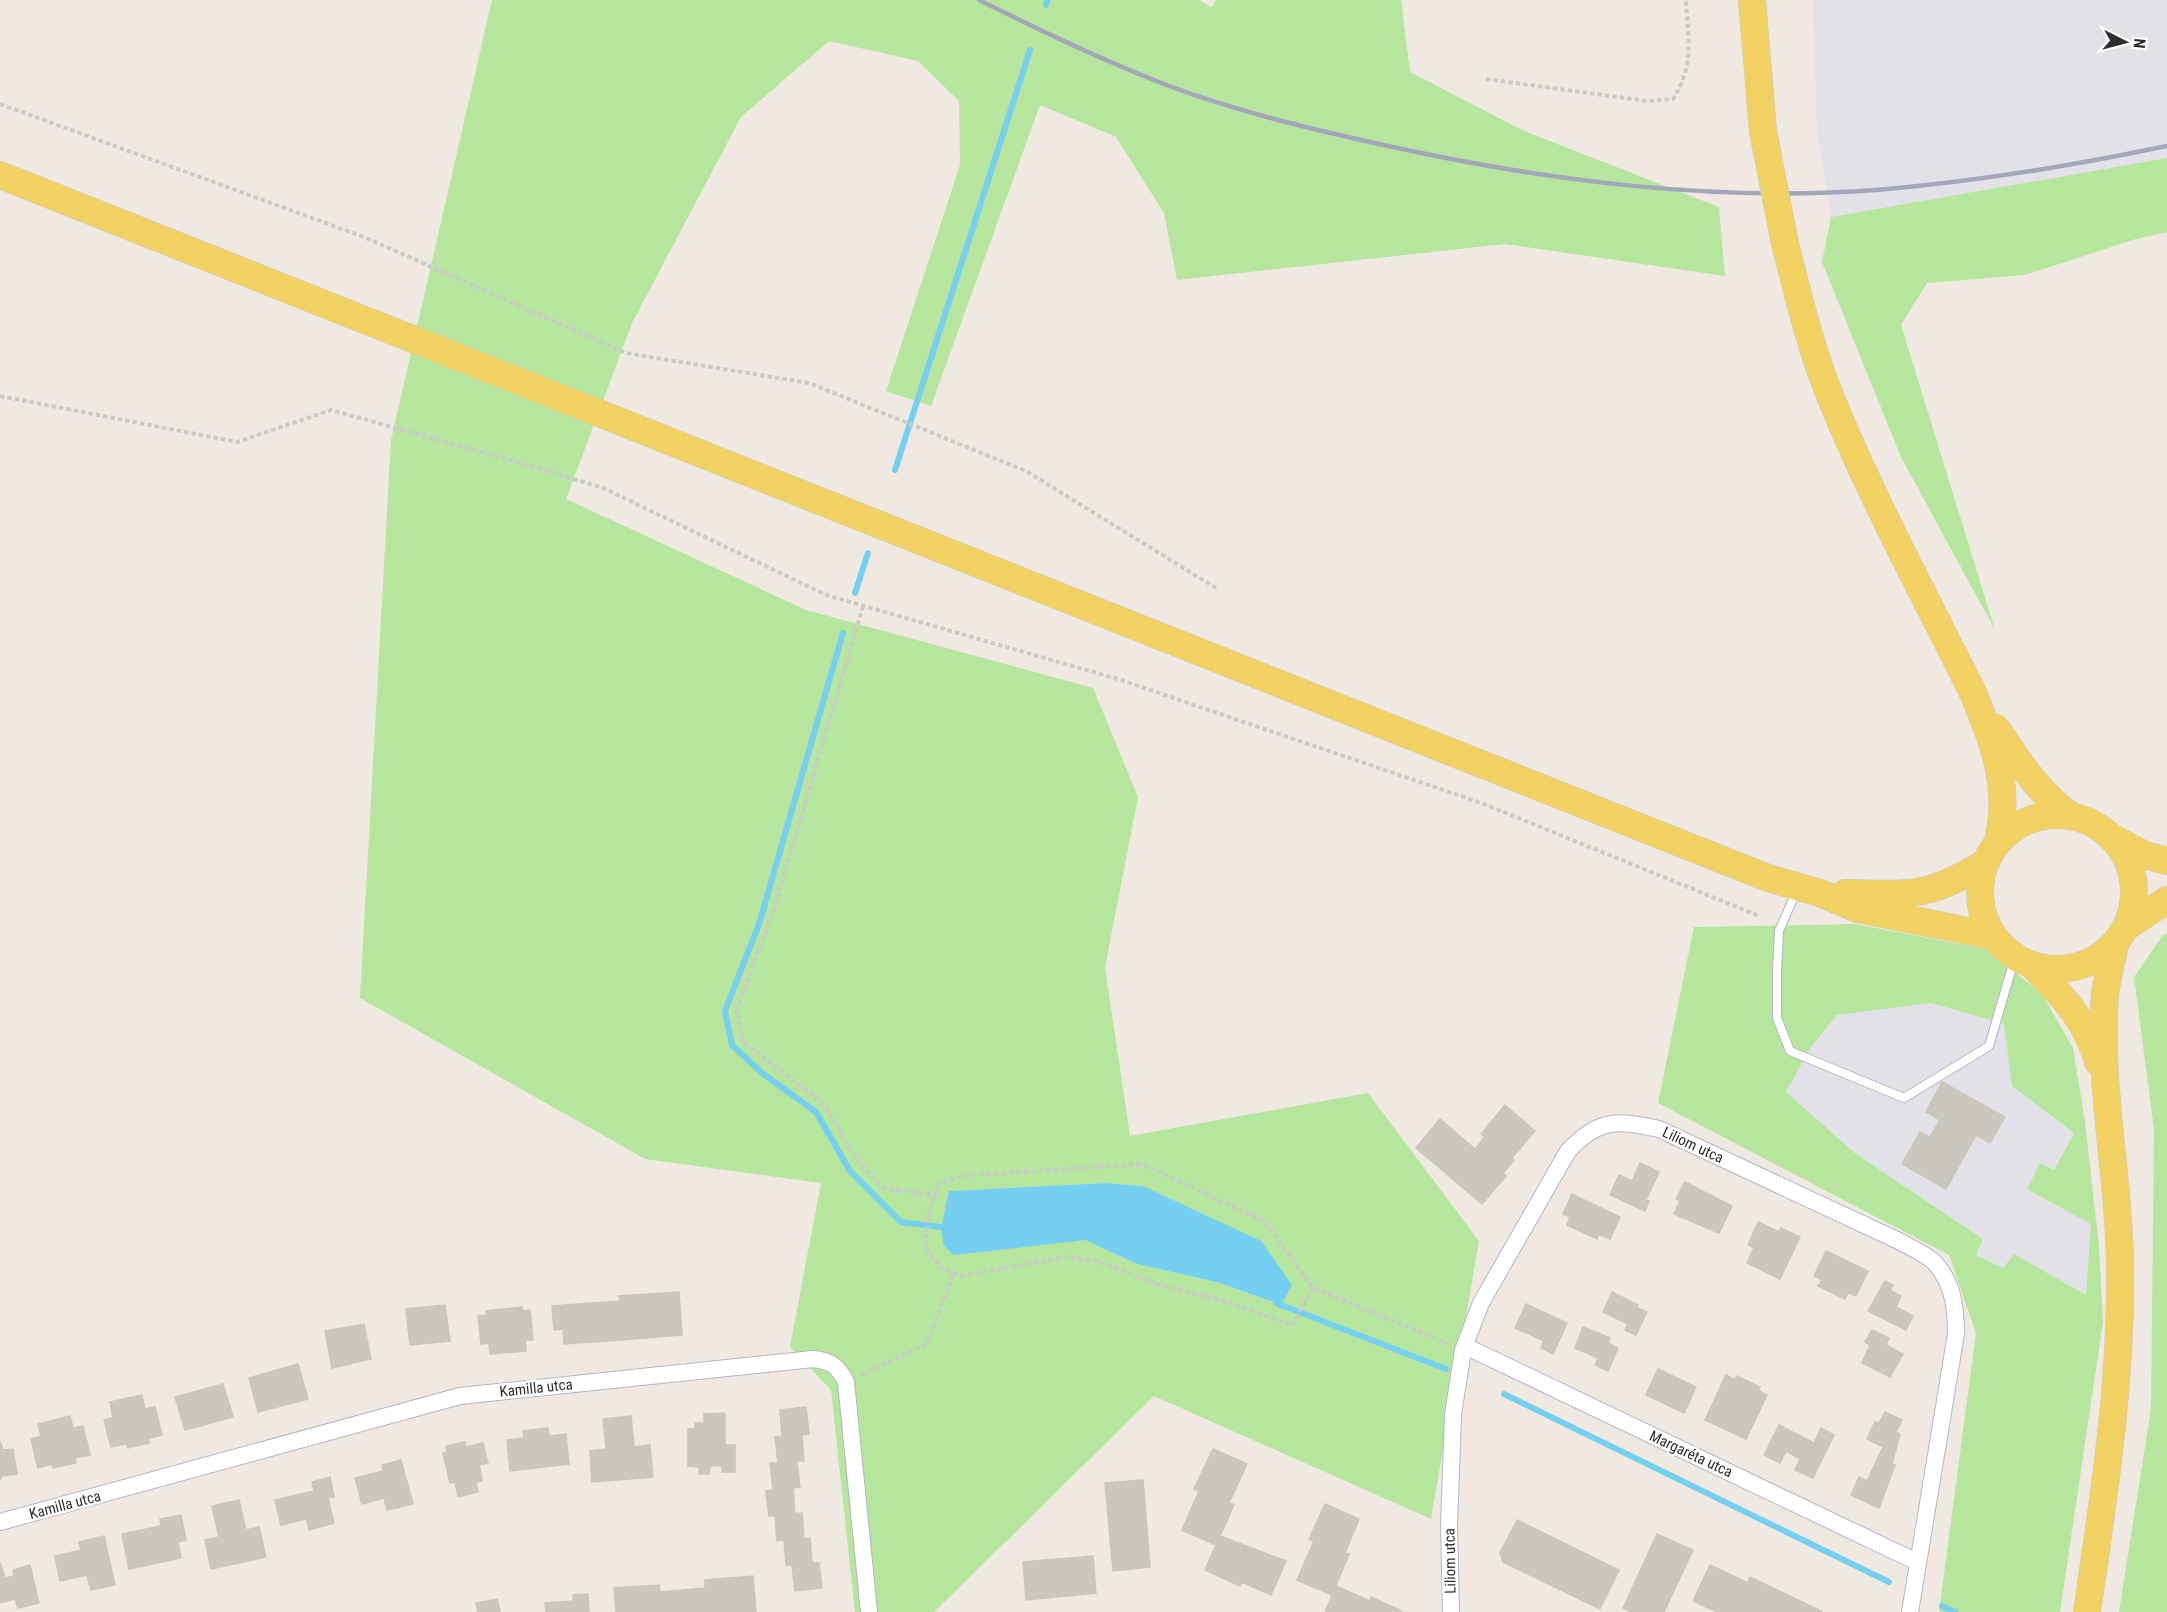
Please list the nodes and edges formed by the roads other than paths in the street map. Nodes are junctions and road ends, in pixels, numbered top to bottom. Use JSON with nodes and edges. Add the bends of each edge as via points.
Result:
{"nodes":[{"id":1,"x":1752,"y":0,"type":"edge"},
{"id":2,"x":0,"y":175,"type":"edge"},
{"id":3,"x":1974,"y":695,"type":"junction"},
{"id":4,"x":2070,"y":815,"type":"junction"},
{"id":5,"x":2111,"y":836,"type":"junction"},
{"id":6,"x":1991,"y":852,"type":"junction"},
{"id":7,"x":2167,"y":861,"type":"edge"},
{"id":8,"x":1809,"y":890,"type":"junction"},
{"id":9,"x":2167,"y":900,"type":"edge"},
{"id":10,"x":2121,"y":934,"type":"junction"},
{"id":11,"x":1993,"y":936,"type":"junction"},
{"id":12,"x":2024,"y":961,"type":"junction"},
{"id":13,"x":2106,"y":1092,"type":"junction"},
{"id":14,"x":1464,"y":1348,"type":"junction"},
{"id":15,"x":0,"y":1522,"type":"edge"},
{"id":16,"x":1917,"y":1562,"type":"junction"},
{"id":17,"x":869,"y":1612,"type":"edge"},
{"id":18,"x":1451,"y":1612,"type":"edge"},
{"id":19,"x":1910,"y":1612,"type":"edge"},
{"id":20,"x":2087,"y":1612,"type":"edge"}],
"edges":[{"from":1,"to":3,"type":"main road","bridge":true,"via":[[1763,131],[1785,243],[1825,382]]},
{"from":2,"to":8,"type":"main road","via":[[1686,846]]},
{"from":3,"to":4,"type":"main road","via":[[2038,788]]},
{"from":3,"to":6,"type":"main road","via":[[1990,735],[2003,786],[2004,818]]},
{"from":4,"to":5,"type":"main road"},
{"from":4,"to":6,"type":"main road","via":[[2036,817],[2015,826]]},
{"from":5,"to":7,"type":"main road","via":[[2145,855]]},
{"from":5,"to":10,"type":"main road","via":[[2124,853],[2134,884],[2133,906]]},
{"from":6,"to":8,"type":"main road","via":[[1940,888],[1919,893]]},
{"from":6,"to":11,"type":"main road","via":[[1980,901]]},
{"from":8,"to":11,"type":"main road","via":[[1858,909]]},
{"from":8,"to":12,"type":"lane","via":[[1779,931],[1778,1018],[1790,1051],[1904,1098],[1989,1046]]},
{"from":9,"to":10,"type":"main road"},
{"from":10,"to":12,"type":"main road","via":[[2101,956],[2083,965],[2053,969]]},
{"from":10,"to":13,"type":"main road","via":[[2105,995]]},
{"from":11,"to":12,"type":"main road"},
{"from":12,"to":13,"type":"main road","via":[[2071,1005],[2086,1028]]},
{"from":13,"to":20,"type":"main road","via":[[2120,1215],[2120,1320],[2110,1449]]},
{"from":14,"to":16,"type":"street","name":"Margaréta utca"},
{"from":14,"to":16,"type":"street","name":"Liliom utca","via":[[1481,1303],[1568,1151],[1586,1132],[1600,1126],[1631,1123],[1659,1129],[1901,1242],[1934,1261],[1956,1305],[1956,1334]]},
{"from":14,"to":18,"type":"street","name":"Liliom utca","via":[[1453,1415]]},
{"from":15,"to":17,"type":"street","name":"Kamilla utca","via":[[460,1396],[813,1359],[828,1361],[839,1369],[846,1382]]},
{"from":16,"to":19,"type":"street","name":"Liliom utca"}]}
